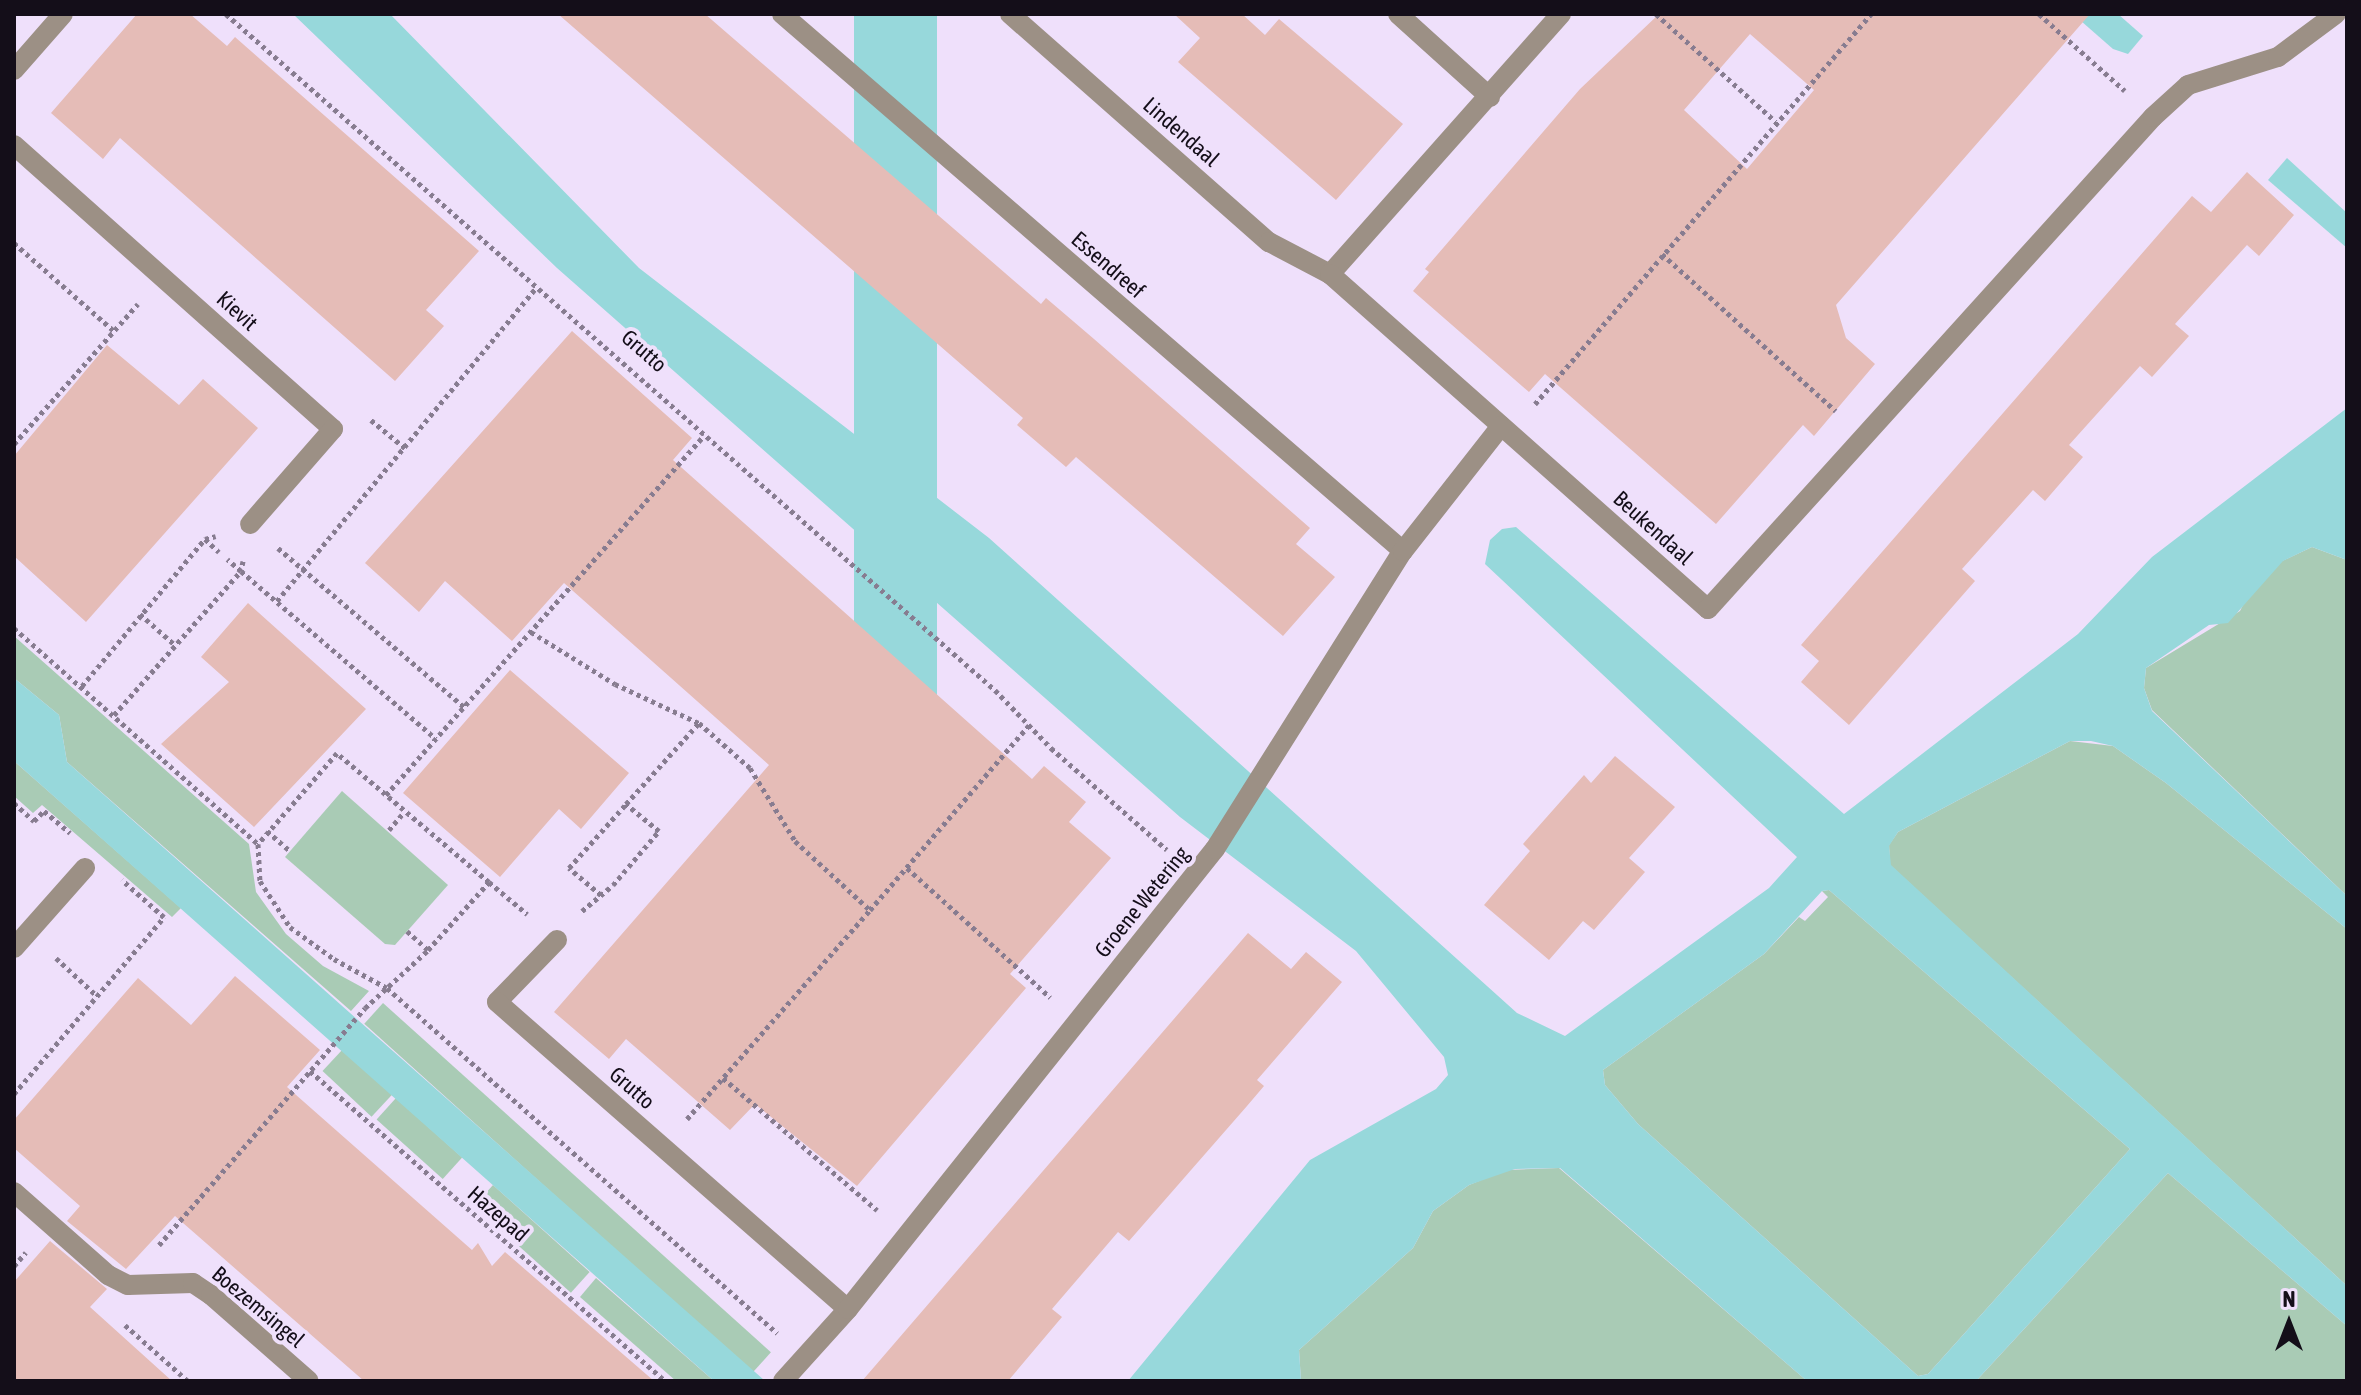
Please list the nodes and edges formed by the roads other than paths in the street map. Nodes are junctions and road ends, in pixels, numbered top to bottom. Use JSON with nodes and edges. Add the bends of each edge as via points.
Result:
{"nodes":[{"id":1,"x":63,"y":14,"type":"edge"},
{"id":2,"x":782,"y":14,"type":"edge"},
{"id":3,"x":1010,"y":14,"type":"edge"},
{"id":4,"x":1398,"y":14,"type":"edge"},
{"id":5,"x":1561,"y":14,"type":"edge"},
{"id":6,"x":2336,"y":14,"type":"edge"},
{"id":7,"x":14,"y":70,"type":"edge"},
{"id":8,"x":1490,"y":97,"type":"junction"},
{"id":9,"x":14,"y":145,"type":"edge"},
{"id":10,"x":1330,"y":274,"type":"junction"},
{"id":11,"x":1506,"y":430,"type":"junction"},
{"id":12,"x":250,"y":524,"type":"road end"},
{"id":13,"x":1403,"y":551,"type":"junction"},
{"id":14,"x":85,"y":868,"type":"dead end"},
{"id":15,"x":21,"y":940,"type":"edge"},
{"id":16,"x":557,"y":940,"type":"road end"},
{"id":17,"x":14,"y":1192,"type":"edge"},
{"id":18,"x":848,"y":1309,"type":"junction"},
{"id":19,"x":309,"y":1381,"type":"edge"},
{"id":20,"x":783,"y":1381,"type":"edge"}],
"edges":[{"from":1,"to":7,"type":"street"},
{"from":2,"to":13,"type":"street","name":"Essendreef"},
{"from":3,"to":10,"type":"street","name":"Lindendaal","via":[[1269,242]]},
{"from":4,"to":8,"type":"street"},
{"from":5,"to":8,"type":"street"},
{"from":6,"to":11,"type":"street","name":"Beukendaal","via":[[2278,57],[2188,85],[2153,117],[1708,609]]},
{"from":8,"to":10,"type":"street"},
{"from":9,"to":12,"type":"street","name":"Kievit","via":[[333,429]]},
{"from":10,"to":11,"type":"street","name":"Beukendaal"},
{"from":11,"to":13,"type":"street","name":"Groene Wetering"},
{"from":13,"to":18,"type":"street","name":"Groene Wetering","via":[[1215,849]]},
{"from":14,"to":15,"type":"street"},
{"from":16,"to":18,"type":"street","name":"Grutto","via":[[497,1002]]},
{"from":17,"to":19,"type":"street","name":"Boezemsingel","via":[[108,1275],[128,1285],[193,1283]]},
{"from":18,"to":20,"type":"street","name":"Groene Wetering"}]}
